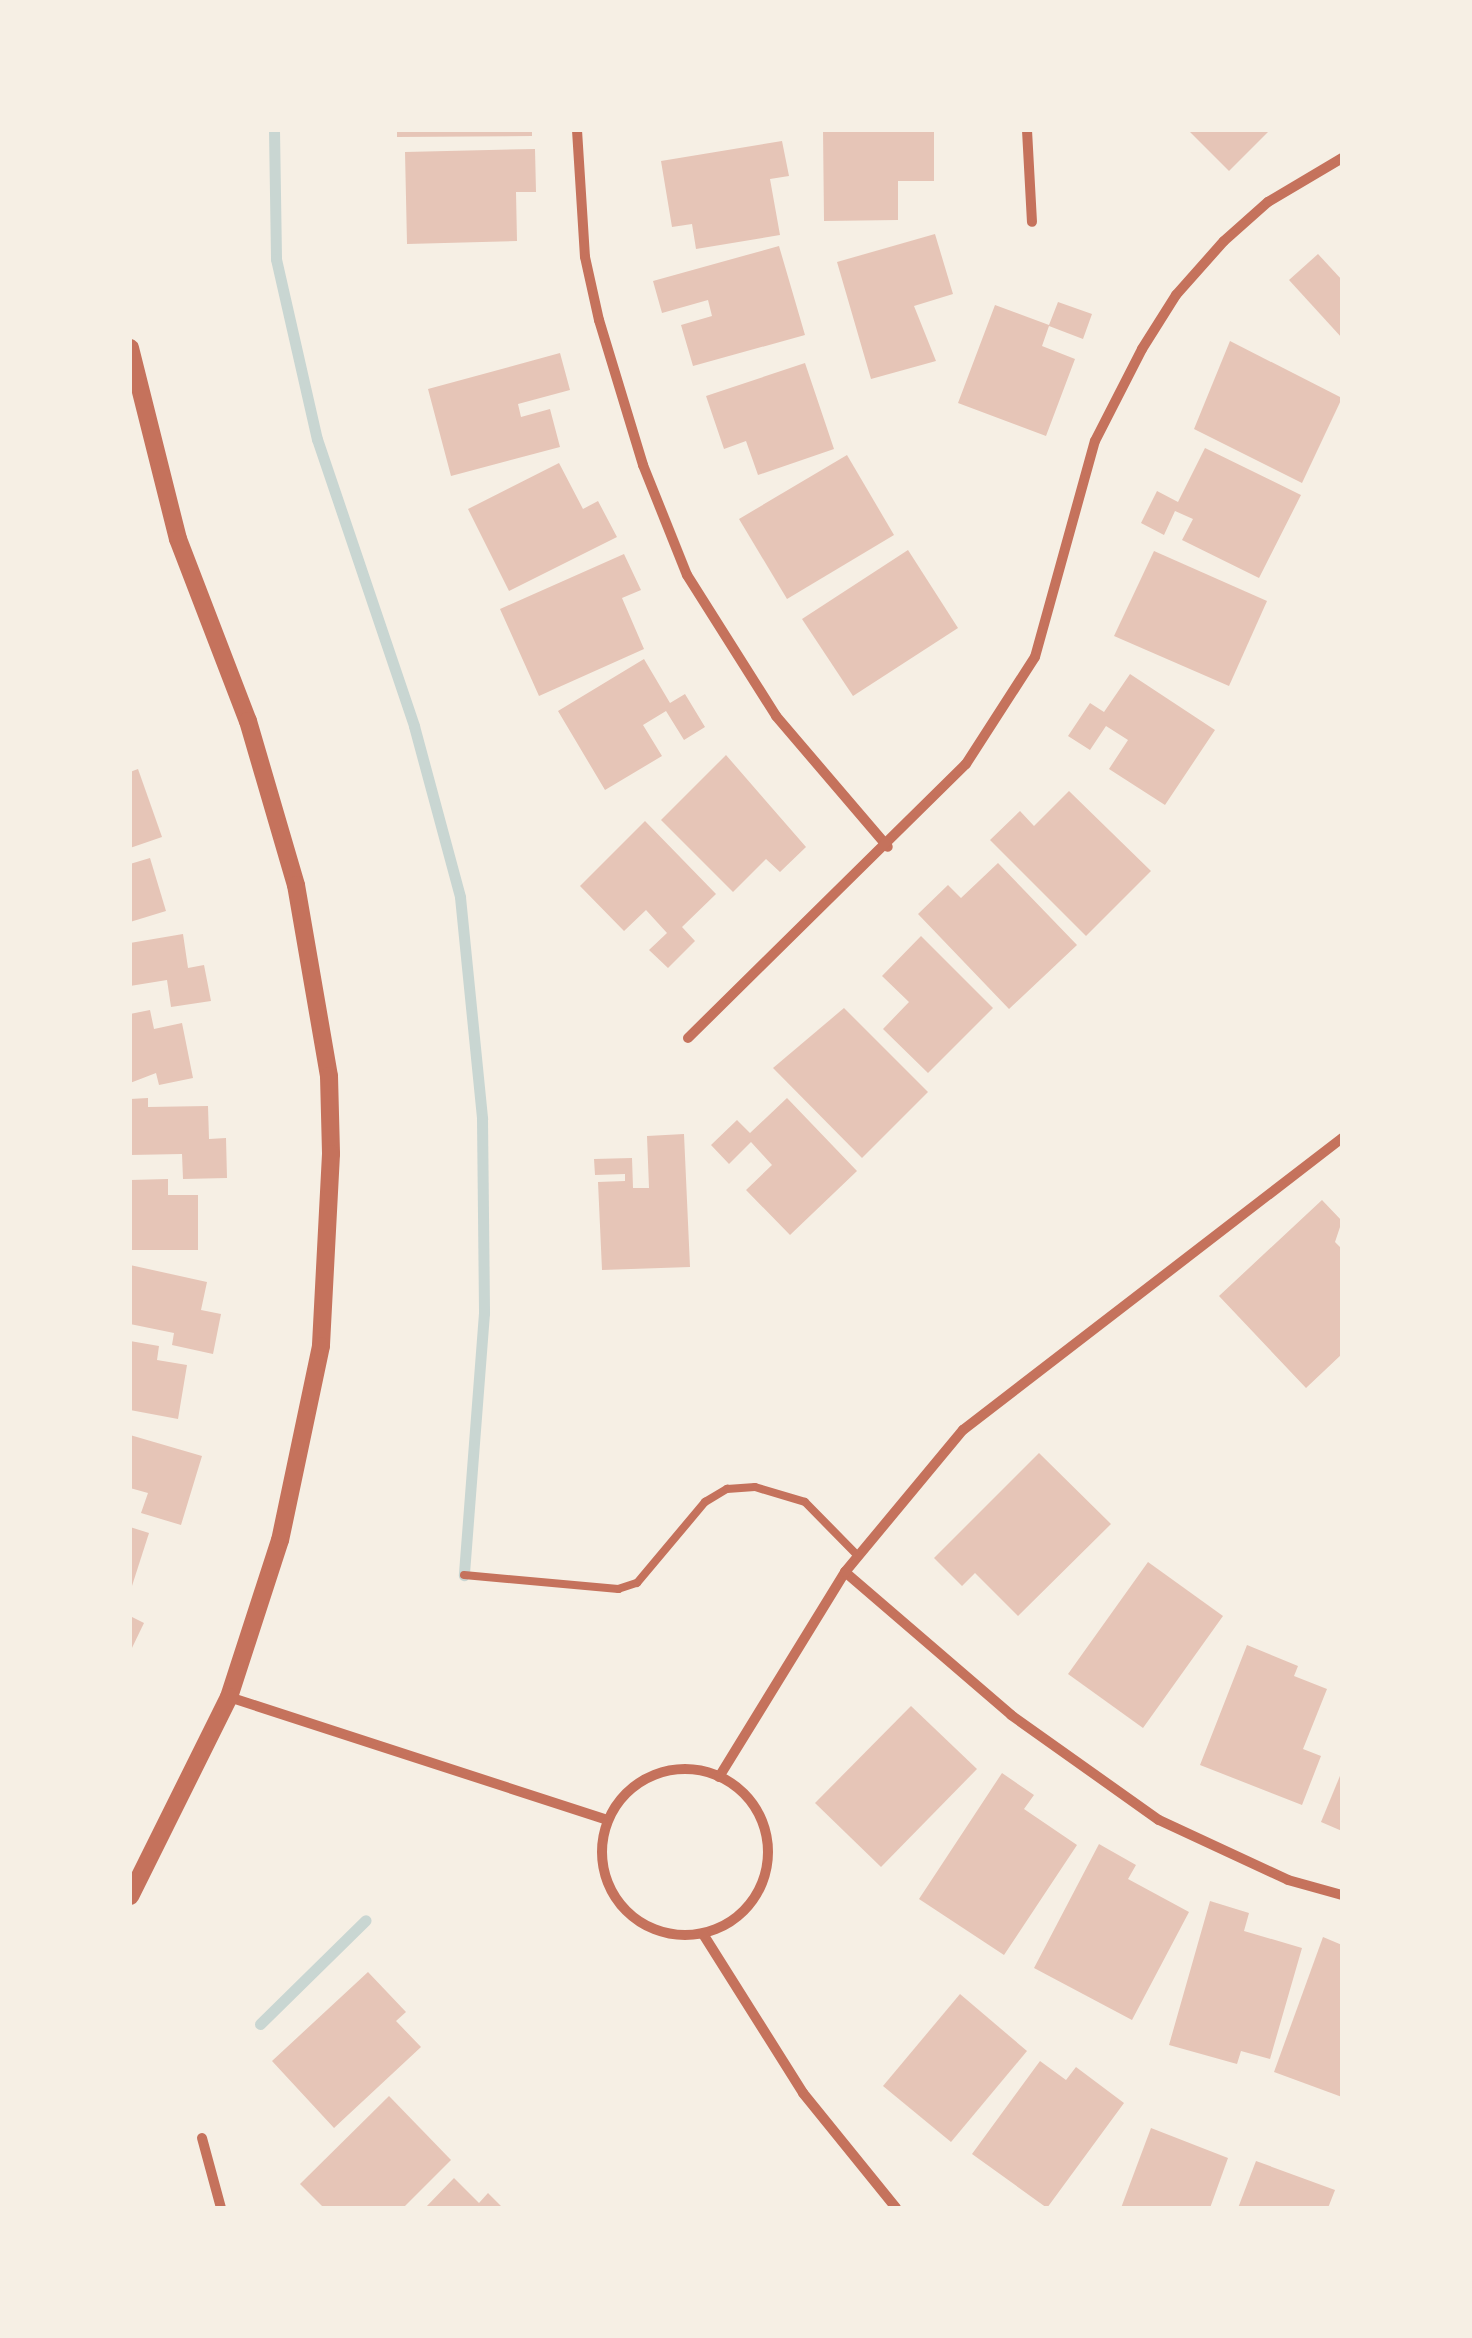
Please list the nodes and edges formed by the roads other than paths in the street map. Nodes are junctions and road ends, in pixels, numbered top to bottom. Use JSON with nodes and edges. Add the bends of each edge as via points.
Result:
{"nodes":[{"id":1,"x":578,"y":130,"type":"edge"},
{"id":2,"x":1027,"y":130,"type":"edge"},
{"id":3,"x":1342,"y":158,"type":"edge"},
{"id":4,"x":1032,"y":222,"type":"dead end"},
{"id":5,"x":130,"y":348,"type":"edge"},
{"id":6,"x":888,"y":847,"type":"junction"},
{"id":7,"x":688,"y":1038,"type":"dead end"},
{"id":8,"x":1342,"y":1138,"type":"edge"},
{"id":9,"x":858,"y":1556,"type":"junction"},
{"id":10,"x":845,"y":1572,"type":"junction"},
{"id":11,"x":464,"y":1575,"type":"dead end"},
{"id":12,"x":229,"y":1697,"type":"junction"},
{"id":13,"x":720,"y":1777,"type":"junction"},
{"id":14,"x":608,"y":1820,"type":"junction"},
{"id":15,"x":1342,"y":1895,"type":"edge"},
{"id":16,"x":130,"y":1896,"type":"edge"},
{"id":17,"x":703,"y":1934,"type":"junction"},
{"id":18,"x":202,"y":2138,"type":"dead end"},
{"id":19,"x":221,"y":2208,"type":"edge"},
{"id":20,"x":896,"y":2208,"type":"edge"}],
"edges":[{"from":1,"to":6,"type":"street","via":[[585,256],[599,320],[643,465],[687,575],[776,716]]},
{"from":2,"to":4,"type":"street"},
{"from":3,"to":6,"type":"street","via":[[1268,202],[1176,295],[1095,440],[1034,657],[966,764]]},
{"from":5,"to":12,"type":"street","via":[[178,540],[276,810],[329,1076],[328,1247],[316,1379],[280,1540]]},
{"from":6,"to":7,"type":"street"},
{"from":8,"to":9,"type":"street","via":[[963,1430]]},
{"from":9,"to":10,"type":"street"},
{"from":9,"to":11,"type":"lane","via":[[805,1502],[755,1487],[727,1489],[705,1502],[637,1582],[618,1590]]},
{"from":10,"to":13,"type":"street"},
{"from":10,"to":15,"type":"street","via":[[1011,1714],[1158,1820],[1288,1880]]},
{"from":12,"to":14,"type":"street"},
{"from":12,"to":16,"type":"street"},
{"from":13,"to":14,"type":"street","via":[[678,1769],[656,1774],[637,1784]]},
{"from":13,"to":17,"type":"street","via":[[760,1816],[769,1854],[757,1894],[743,1913]]},
{"from":14,"to":17,"type":"street","via":[[603,1864],[621,1905],[658,1931]]},
{"from":17,"to":20,"type":"street","via":[[803,2094]]},
{"from":18,"to":19,"type":"street"}]}
